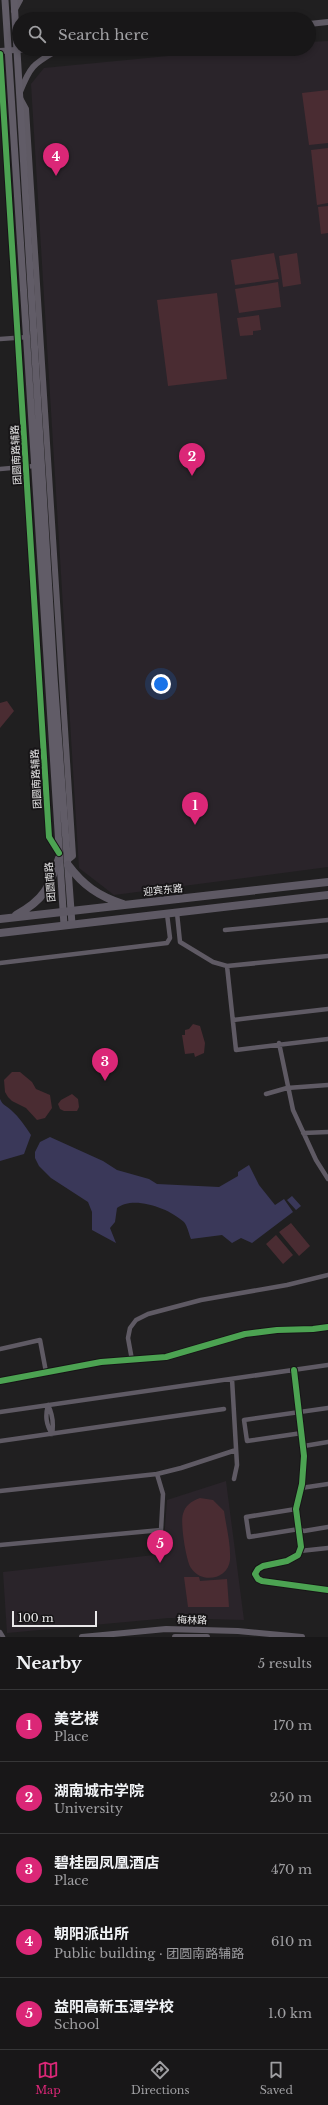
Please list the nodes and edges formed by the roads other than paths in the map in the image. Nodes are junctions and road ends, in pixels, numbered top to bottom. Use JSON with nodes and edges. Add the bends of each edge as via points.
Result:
{"nodes":[{"id":1,"x":5,"y":0,"type":"edge"},
{"id":2,"x":14,"y":0,"type":"edge"},
{"id":3,"x":20,"y":0,"type":"edge"},
{"id":4,"x":16,"y":12,"type":"edge"},
{"id":5,"x":17,"y":12,"type":"edge"},
{"id":6,"x":328,"y":22,"type":"edge"},
{"id":7,"x":316,"y":23,"type":"edge"},
{"id":8,"x":8,"y":50,"type":"junction"},
{"id":9,"x":12,"y":50,"type":"edge"},
{"id":10,"x":0,"y":51,"type":"edge"},
{"id":11,"x":0,"y":54,"type":"edge"},
{"id":12,"x":17,"y":56,"type":"edge"},
{"id":13,"x":48,"y":56,"type":"edge"},
{"id":14,"x":19,"y":95,"type":"junction"},
{"id":15,"x":28,"y":337,"type":"junction"},
{"id":16,"x":19,"y":338,"type":"junction"},
{"id":17,"x":0,"y":339,"type":"edge"},
{"id":18,"x":30,"y":466,"type":"junction"},
{"id":19,"x":0,"y":469,"type":"edge"},
{"id":20,"x":59,"y":855,"type":"junction"},
{"id":21,"x":67,"y":863,"type":"junction"},
{"id":22,"x":328,"y":882,"type":"edge"},
{"id":23,"x":328,"y":896,"type":"edge"},
{"id":24,"x":125,"y":905,"type":"junction"},
{"id":25,"x":67,"y":911,"type":"junction"},
{"id":26,"x":176,"y":913,"type":"junction"},
{"id":27,"x":167,"y":914,"type":"junction"},
{"id":28,"x":11,"y":918,"type":"junction"},
{"id":29,"x":0,"y":919,"type":"edge"},
{"id":30,"x":328,"y":920,"type":"edge"},
{"id":31,"x":68,"y":925,"type":"junction"},
{"id":32,"x":225,"y":930,"type":"dead end"},
{"id":33,"x":0,"y":933,"type":"edge"},
{"id":34,"x":328,"y":956,"type":"edge"},
{"id":35,"x":0,"y":963,"type":"edge"},
{"id":36,"x":227,"y":966,"type":"junction"},
{"id":37,"x":328,"y":1009,"type":"edge"},
{"id":38,"x":233,"y":1020,"type":"junction"},
{"id":39,"x":328,"y":1039,"type":"edge"},
{"id":40,"x":279,"y":1044,"type":"junction"},
{"id":41,"x":328,"y":1085,"type":"edge"},
{"id":42,"x":287,"y":1088,"type":"junction"},
{"id":43,"x":266,"y":1094,"type":"dead end"},
{"id":44,"x":328,"y":1132,"type":"edge"},
{"id":45,"x":303,"y":1133,"type":"junction"},
{"id":46,"x":328,"y":1178,"type":"edge"},
{"id":47,"x":328,"y":1275,"type":"edge"},
{"id":48,"x":328,"y":1327,"type":"edge"},
{"id":49,"x":0,"y":1349,"type":"edge"},
{"id":50,"x":132,"y":1360,"type":"junction"},
{"id":51,"x":328,"y":1366,"type":"edge"},
{"id":52,"x":294,"y":1370,"type":"junction"},
{"id":53,"x":46,"y":1372,"type":"junction"},
{"id":54,"x":232,"y":1379,"type":"junction"},
{"id":55,"x":0,"y":1381,"type":"edge"},
{"id":56,"x":48,"y":1405,"type":"junction"},
{"id":57,"x":328,"y":1408,"type":"edge"},
{"id":58,"x":224,"y":1409,"type":"dead end"},
{"id":59,"x":0,"y":1412,"type":"edge"},
{"id":60,"x":300,"y":1412,"type":"junction"},
{"id":61,"x":302,"y":1433,"type":"junction"},
{"id":62,"x":52,"y":1434,"type":"junction"},
{"id":63,"x":0,"y":1441,"type":"edge"},
{"id":64,"x":328,"y":1442,"type":"edge"},
{"id":65,"x":304,"y":1446,"type":"junction"},
{"id":66,"x":236,"y":1450,"type":"junction"},
{"id":67,"x":157,"y":1474,"type":"junction"},
{"id":68,"x":234,"y":1479,"type":"dead end"},
{"id":69,"x":328,"y":1484,"type":"edge"},
{"id":70,"x":301,"y":1488,"type":"junction"},
{"id":71,"x":0,"y":1491,"type":"edge"},
{"id":72,"x":296,"y":1509,"type":"junction"},
{"id":73,"x":328,"y":1527,"type":"edge"},
{"id":74,"x":299,"y":1529,"type":"junction"},
{"id":75,"x":0,"y":1545,"type":"edge"},
{"id":76,"x":328,"y":1548,"type":"edge"},
{"id":77,"x":300,"y":1551,"type":"junction"},
{"id":78,"x":328,"y":1590,"type":"edge"},
{"id":79,"x":0,"y":1632,"type":"edge"},
{"id":80,"x":2,"y":1637,"type":"edge"},
{"id":81,"x":82,"y":1637,"type":"edge"},
{"id":82,"x":176,"y":1637,"type":"edge"},
{"id":83,"x":207,"y":1637,"type":"edge"},
{"id":84,"x":302,"y":1637,"type":"edge"}],
"edges":[{"from":1,"to":8,"type":"main road","name":"团圆南路"},
{"from":2,"to":4,"type":"main road","name":"团圆南路"},
{"from":3,"to":5,"type":"street"},
{"from":6,"to":7,"type":"street"},
{"from":8,"to":9,"type":"street"},
{"from":8,"to":10,"type":"street"},
{"from":8,"to":15,"type":"main road","name":"团圆南路"},
{"from":11,"to":16,"type":"street","name":"团圆南路辅路"},
{"from":12,"to":14,"type":"main road","name":"团圆南路"},
{"from":13,"to":14,"type":"street","via":[[28,71]]},
{"from":14,"to":21,"type":"main road","name":"团圆南路"},
{"from":15,"to":16,"type":"street"},
{"from":15,"to":18,"type":"main road","name":"团圆南路"},
{"from":16,"to":17,"type":"street"},
{"from":16,"to":18,"type":"street","name":"团圆南路辅路"},
{"from":18,"to":19,"type":"street"},
{"from":18,"to":20,"type":"main road","name":"团圆南路"},
{"from":20,"to":25,"type":"main road","name":"团圆南路"},
{"from":20,"to":28,"type":"highway","via":[[44,895],[29,908]]},
{"from":21,"to":24,"type":"highway","via":[[89,889]]},
{"from":21,"to":25,"type":"main road","name":"团圆南路"},
{"from":22,"to":24,"type":"highway","name":"迎宾东路"},
{"from":23,"to":26,"type":"highway"},
{"from":24,"to":25,"type":"highway","name":"迎宾东路"},
{"from":25,"to":28,"type":"highway","name":"迎宾东路"},
{"from":25,"to":31,"type":"main road","name":"团圆南路"},
{"from":26,"to":27,"type":"highway"},
{"from":26,"to":36,"type":"street","via":[[180,942],[213,962]]},
{"from":27,"to":31,"type":"highway"},
{"from":27,"to":35,"type":"street","via":[[170,938],[167,943]]},
{"from":28,"to":29,"type":"highway","name":"迎宾东路"},
{"from":30,"to":32,"type":"street"},
{"from":31,"to":33,"type":"highway"},
{"from":34,"to":36,"type":"street"},
{"from":36,"to":38,"type":"street"},
{"from":37,"to":38,"type":"street"},
{"from":38,"to":40,"type":"street","via":[[236,1050]]},
{"from":39,"to":40,"type":"street"},
{"from":40,"to":42,"type":"street"},
{"from":41,"to":42,"type":"street"},
{"from":42,"to":43,"type":"street"},
{"from":42,"to":45,"type":"street"},
{"from":44,"to":45,"type":"street"},
{"from":45,"to":46,"type":"street"},
{"from":47,"to":50,"type":"street","via":[[201,1300],[148,1314],[136,1320],[130,1328],[128,1338]]},
{"from":48,"to":50,"type":"street","via":[[245,1334],[166,1357]]},
{"from":49,"to":53,"type":"street","via":[[40,1340]]},
{"from":50,"to":53,"type":"street","via":[[101,1362]]},
{"from":51,"to":52,"type":"street"},
{"from":52,"to":54,"type":"street"},
{"from":52,"to":60,"type":"street"},
{"from":53,"to":55,"type":"street"},
{"from":54,"to":56,"type":"street"},
{"from":54,"to":66,"type":"street"},
{"from":56,"to":59,"type":"street"},
{"from":56,"to":62,"type":"street","via":[[47,1427]]},
{"from":57,"to":60,"type":"street"},
{"from":58,"to":62,"type":"street"},
{"from":60,"to":61,"type":"street"},
{"from":60,"to":61,"type":"street","via":[[244,1420],[247,1441]]},
{"from":61,"to":65,"type":"street"},
{"from":62,"to":63,"type":"street"},
{"from":64,"to":65,"type":"street"},
{"from":65,"to":70,"type":"street"},
{"from":66,"to":67,"type":"street"},
{"from":66,"to":68,"type":"street","via":[[237,1465]]},
{"from":67,"to":71,"type":"street"},
{"from":67,"to":75,"type":"street","via":[[163,1494],[161,1530]]},
{"from":69,"to":70,"type":"street"},
{"from":70,"to":72,"type":"street"},
{"from":72,"to":74,"type":"street"},
{"from":72,"to":74,"type":"street","via":[[246,1516],[249,1536]]},
{"from":73,"to":74,"type":"street","via":[[304,1531]]},
{"from":74,"to":77,"type":"street"},
{"from":76,"to":77,"type":"street"},
{"from":77,"to":78,"type":"street","via":[[287,1561],[258,1569],[255,1574],[262,1581]]},
{"from":79,"to":80,"type":"street"},
{"from":81,"to":84,"type":"street","name":"梅林路","via":[[181,1629]]},
{"from":82,"to":83,"type":"street","name":"梅林路"}]}
